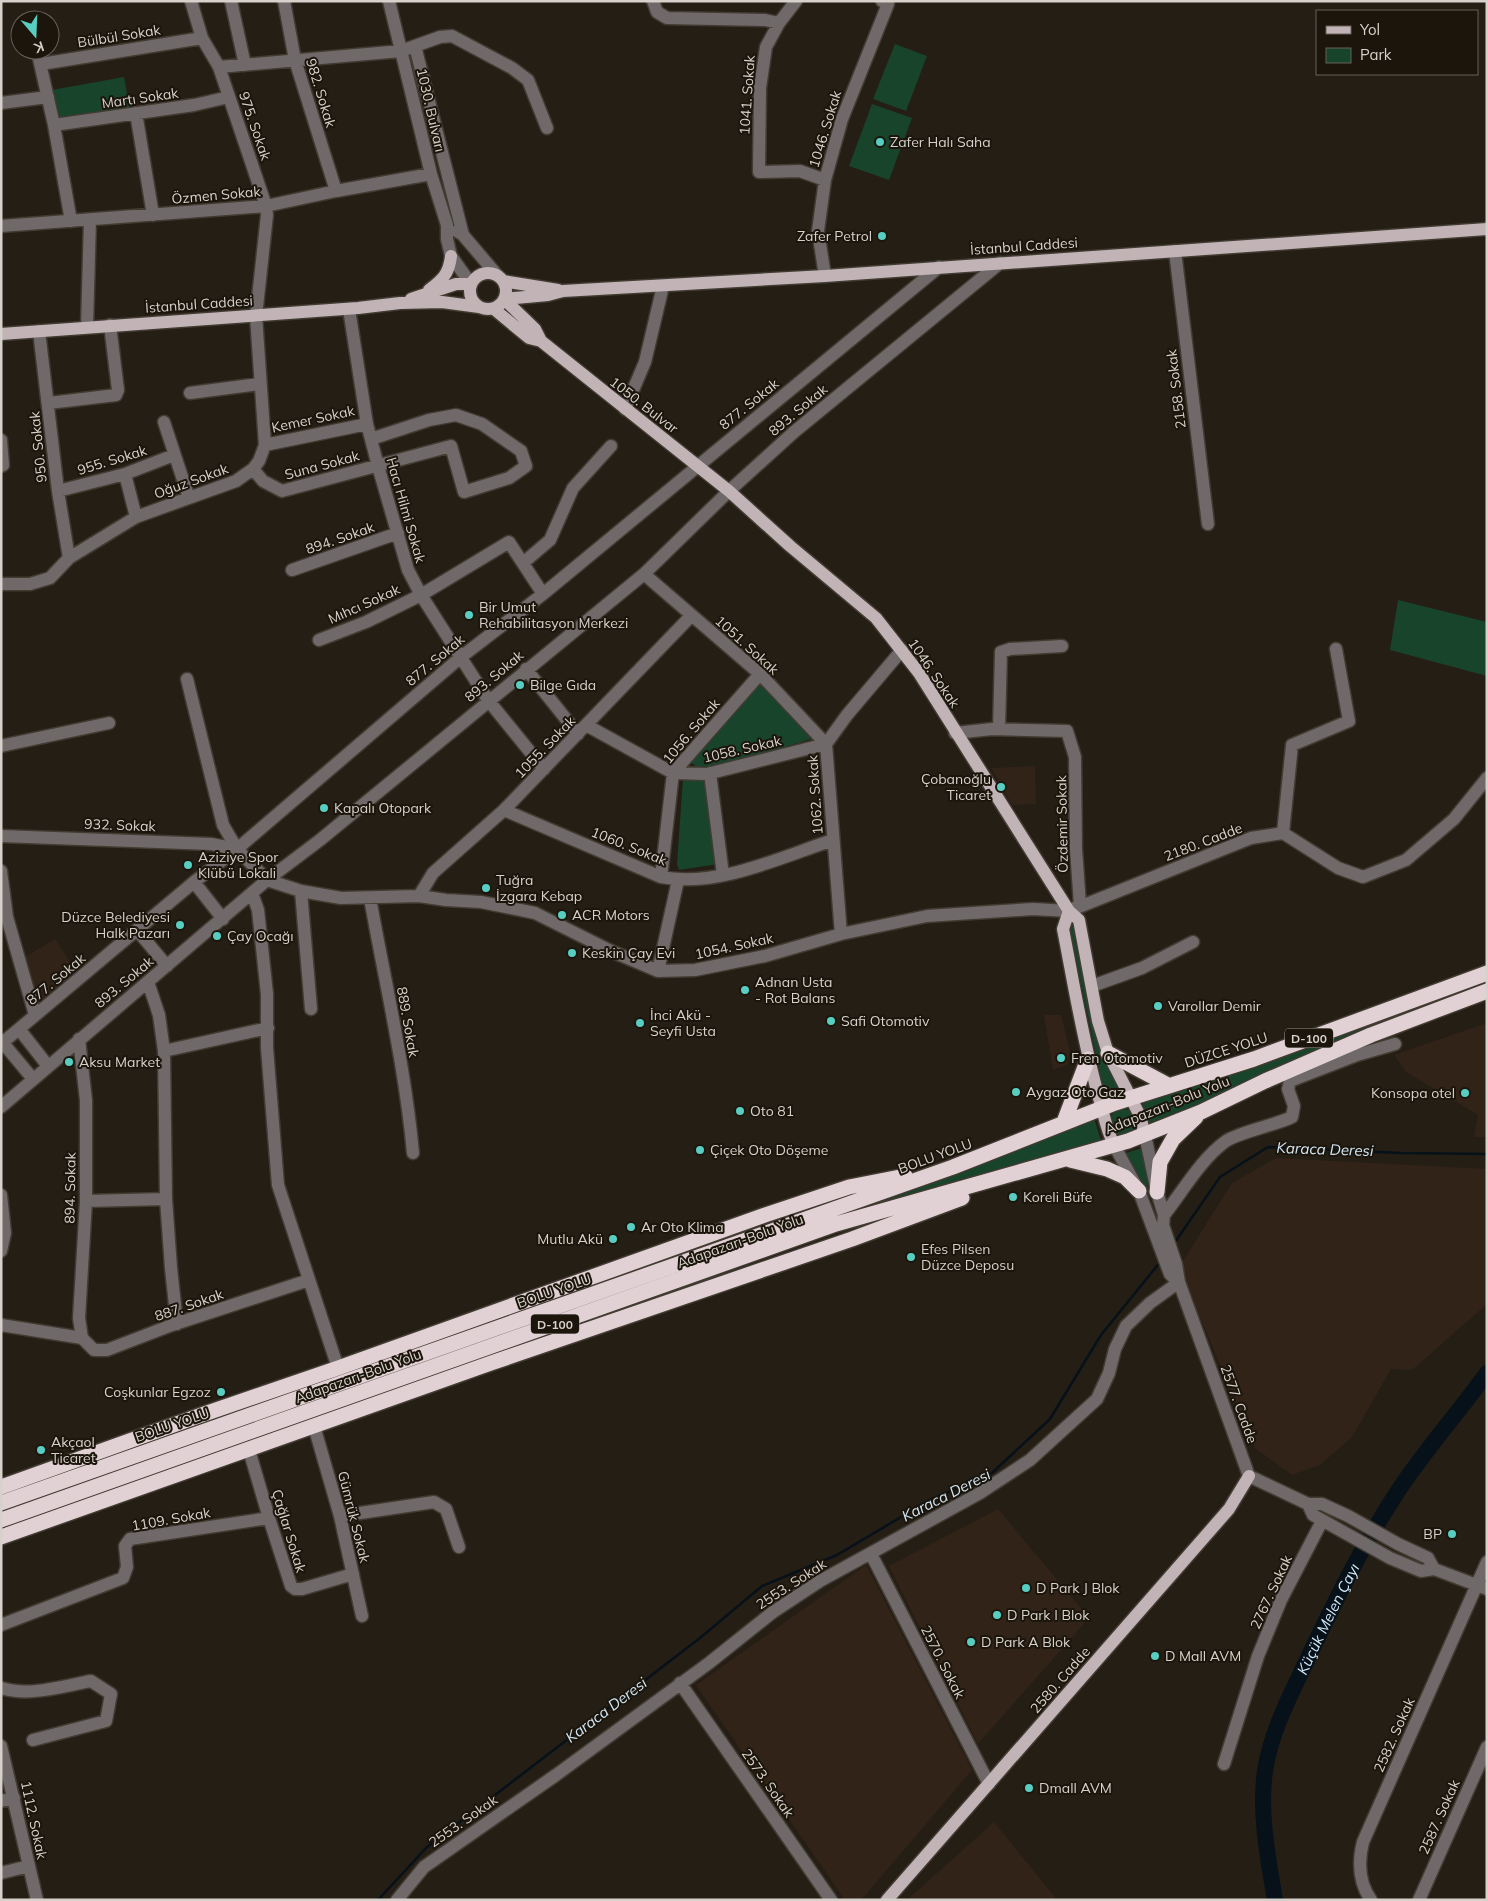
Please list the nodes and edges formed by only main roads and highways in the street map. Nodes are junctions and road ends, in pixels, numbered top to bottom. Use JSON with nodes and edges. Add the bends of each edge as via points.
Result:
{"nodes":[{"id":1,"x":1487,"y":229,"type":"edge"},
{"id":2,"x":451,"y":256,"type":"road end"},
{"id":3,"x":500,"y":278,"type":"junction"},
{"id":4,"x":471,"y":284,"type":"junction"},
{"id":5,"x":563,"y":292,"type":"junction"},
{"id":6,"x":422,"y":295,"type":"junction"},
{"id":7,"x":504,"y":299,"type":"junction"},
{"id":8,"x":400,"y":303,"type":"junction"},
{"id":9,"x":479,"y":307,"type":"junction"},
{"id":10,"x":494,"y":309,"type":"junction"},
{"id":11,"x":1,"y":334,"type":"edge"},
{"id":12,"x":541,"y":341,"type":"junction"},
{"id":13,"x":729,"y":491,"type":"joint"},
{"id":14,"x":1068,"y":911,"type":"junction"},
{"id":15,"x":1487,"y":973,"type":"edge"},
{"id":16,"x":1487,"y":991,"type":"edge"},
{"id":17,"x":1108,"y":1053,"type":"junction"},
{"id":18,"x":1088,"y":1059,"type":"junction"},
{"id":19,"x":1168,"y":1085,"type":"junction"},
{"id":20,"x":1130,"y":1098,"type":"junction"},
{"id":21,"x":1108,"y":1105,"type":"junction"},
{"id":22,"x":1201,"y":1112,"type":"junction"},
{"id":23,"x":1064,"y":1122,"type":"junction"},
{"id":24,"x":1144,"y":1135,"type":"junction"},
{"id":25,"x":1114,"y":1145,"type":"junction"},
{"id":26,"x":1069,"y":1159,"type":"junction"},
{"id":27,"x":953,"y":1167,"type":"junction"},
{"id":28,"x":1015,"y":1174,"type":"junction"},
{"id":29,"x":1139,"y":1191,"type":"road end"},
{"id":30,"x":1157,"y":1192,"type":"road end"},
{"id":31,"x":1249,"y":1476,"type":"road end"},
{"id":32,"x":1,"y":1487,"type":"edge"},
{"id":33,"x":1,"y":1503,"type":"edge"},
{"id":34,"x":1,"y":1520,"type":"edge"},
{"id":35,"x":1,"y":1537,"type":"edge"},
{"id":36,"x":887,"y":1900,"type":"edge"}],
"edges":[{"from":1,"to":5,"type":"main road","name":"İstanbul Caddesi"},
{"from":2,"to":6,"type":"main road","via":[[449,269],[442,279]]},
{"from":3,"to":4,"type":"main road","via":[[491,273],[479,275]]},
{"from":3,"to":5,"type":"main road","name":"İstanbul Caddesi"},
{"from":3,"to":7,"type":"main road","via":[[506,290]]},
{"from":4,"to":6,"type":"main road","name":"İstanbul Caddesi","via":[[456,284]]},
{"from":4,"to":9,"type":"main road","via":[[472,302]]},
{"from":5,"to":7,"type":"main road","name":"İstanbul Caddesi"},
{"from":6,"to":8,"type":"main road","name":"İstanbul Caddesi"},
{"from":7,"to":10,"type":"main road"},
{"from":7,"to":12,"type":"main road","via":[[535,329]]},
{"from":8,"to":9,"type":"main road","name":"İstanbul Caddesi","via":[[442,302]]},
{"from":8,"to":11,"type":"main road","name":"İstanbul Caddesi"},
{"from":9,"to":10,"type":"main road"},
{"from":10,"to":12,"type":"main road","via":[[528,338]]},
{"from":12,"to":13,"type":"main road","name":"1050. Bulvar"},
{"from":13,"to":14,"type":"main road","name":"1046. Sokak","via":[[876,618],[902,650]]},
{"from":14,"to":17,"type":"main road","name":"1046. Sokak","via":[[1079,920],[1098,1021]]},
{"from":14,"to":18,"type":"main road","via":[[1063,928]]},
{"from":15,"to":19,"type":"highway","name":"DÜZCE YOLU","number":"D-100","via":[[1254,1059]]},
{"from":16,"to":22,"type":"highway","name":"Adapazarı-Bolu Yolu","number":"D-100","via":[[1371,1035]]},
{"from":17,"to":19,"type":"highway"},
{"from":17,"to":20,"type":"main road","name":"1046. Sokak"},
{"from":18,"to":21,"type":"main road"},
{"from":18,"to":23,"type":"highway"},
{"from":19,"to":20,"type":"highway","name":"DÜZCE YOLU","number":"D-100"},
{"from":20,"to":21,"type":"highway","name":"DÜZCE YOLU","number":"D-100"},
{"from":20,"to":24,"type":"main road","name":"1046. Sokak","via":[[1140,1116]]},
{"from":21,"to":23,"type":"highway","name":"BOLU YOLU","number":"D-100"},
{"from":21,"to":25,"type":"main road","via":[[1105,1127]]},
{"from":22,"to":24,"type":"highway","name":"Adapazarı-Bolu Yolu","number":"D-100"},
{"from":22,"to":30,"type":"highway","via":[[1173,1139],[1160,1162]]},
{"from":23,"to":27,"type":"highway","name":"BOLU YOLU","number":"D-100"},
{"from":24,"to":25,"type":"highway","name":"Adapazarı-Bolu Yolu","number":"D-100"},
{"from":25,"to":26,"type":"highway","name":"Adapazarı-Bolu Yolu","number":"D-100"},
{"from":26,"to":28,"type":"highway","name":"Adapazarı-Bolu Yolu","number":"D-100"},
{"from":26,"to":29,"type":"highway","via":[[1125,1177]]},
{"from":27,"to":32,"type":"highway","via":[[849,1187]]},
{"from":27,"to":33,"type":"highway","name":"BOLU YOLU","number":"D-100"},
{"from":28,"to":34,"type":"highway","name":"Adapazarı-Bolu Yolu","number":"D-100","via":[[836,1224]]},
{"from":28,"to":35,"type":"highway","via":[[962,1198],[852,1239]]},
{"from":31,"to":36,"type":"main road","name":"2580. Cadde","via":[[1229,1509]]}]}
